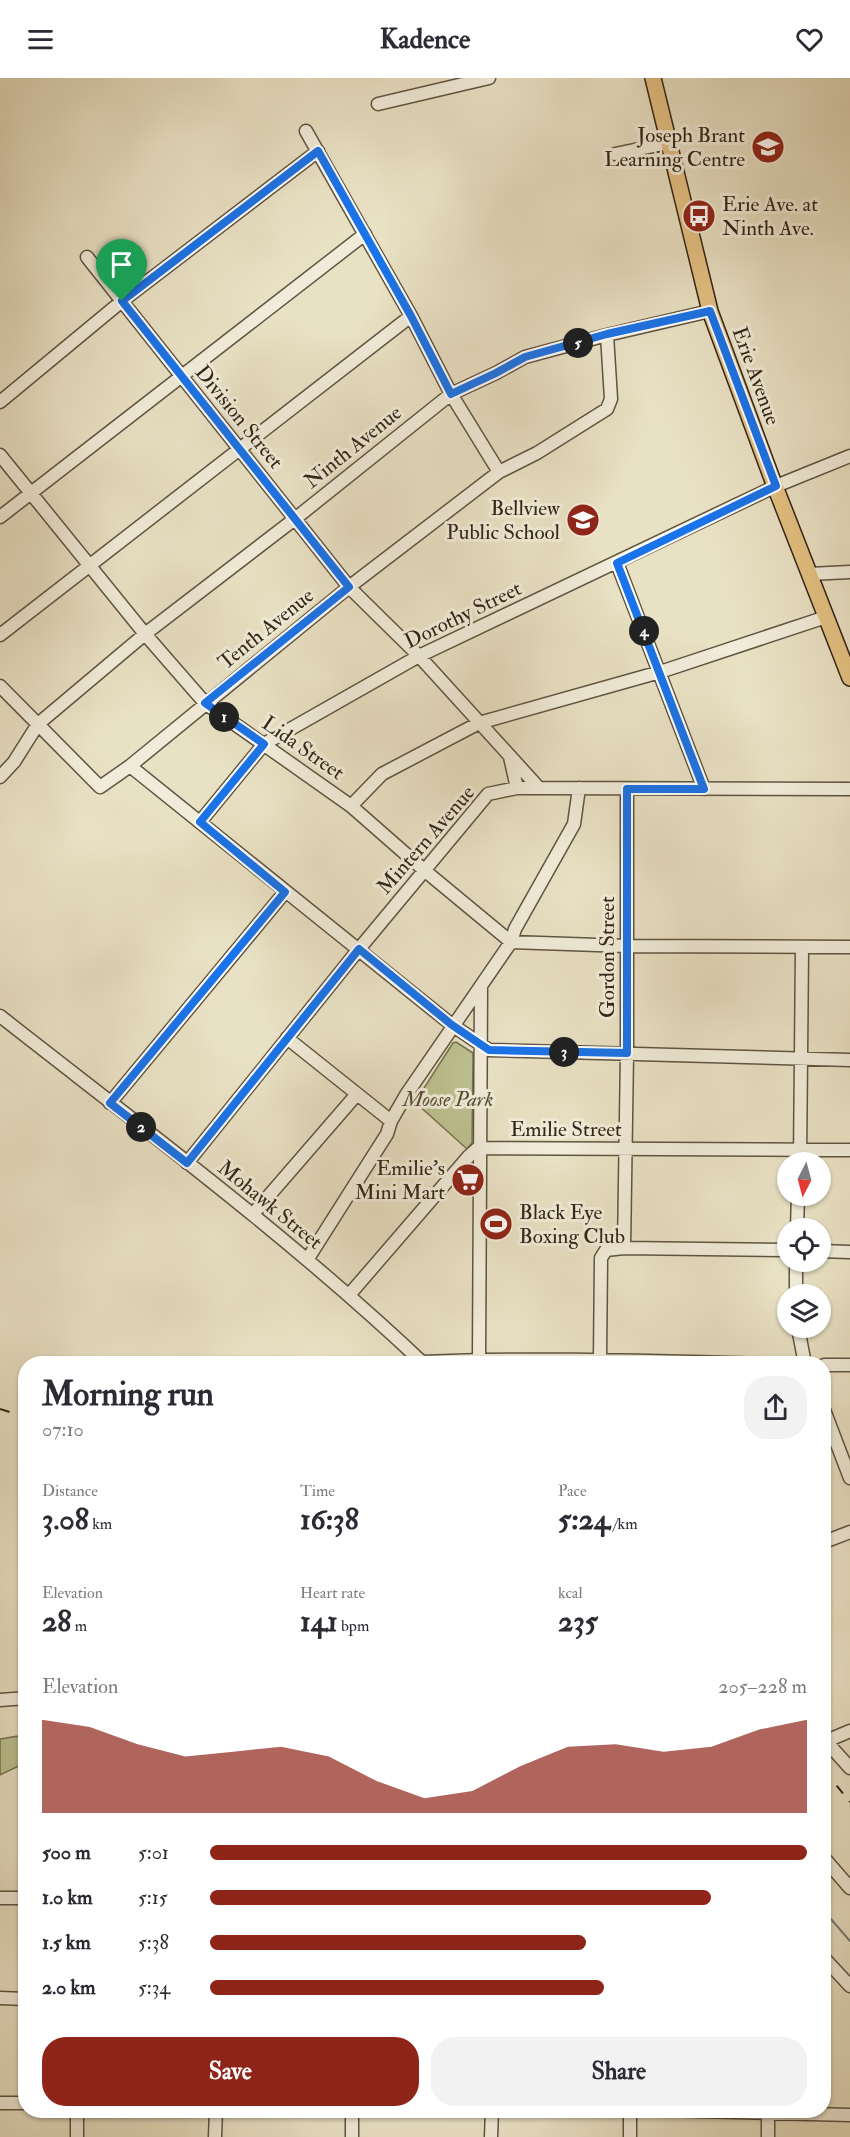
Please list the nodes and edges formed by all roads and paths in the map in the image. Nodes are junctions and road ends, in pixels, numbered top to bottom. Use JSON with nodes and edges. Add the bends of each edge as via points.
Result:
{"nodes":[{"id":1,"x":489,"y":78,"type":"edge"},
{"id":2,"x":653,"y":78,"type":"edge"},
{"id":3,"x":378,"y":104,"type":"dead end"},
{"id":4,"x":306,"y":131,"type":"dead end"},
{"id":5,"x":668,"y":143,"type":"junction"},
{"id":6,"x":318,"y":151,"type":"junction"},
{"id":7,"x":615,"y":154,"type":"dead end"},
{"id":8,"x":365,"y":234,"type":"junction"},
{"id":9,"x":87,"y":257,"type":"dead end"},
{"id":10,"x":122,"y":301,"type":"junction"},
{"id":11,"x":710,"y":311,"type":"junction"},
{"id":12,"x":411,"y":316,"type":"junction"},
{"id":13,"x":607,"y":334,"type":"junction"},
{"id":14,"x":181,"y":377,"type":"junction"},
{"id":15,"x":451,"y":394,"type":"junction"},
{"id":16,"x":0,"y":402,"type":"edge"},
{"id":17,"x":239,"y":450,"type":"junction"},
{"id":18,"x":0,"y":455,"type":"edge"},
{"id":19,"x":850,"y":456,"type":"edge"},
{"id":20,"x":499,"y":472,"type":"junction"},
{"id":21,"x":776,"y":486,"type":"junction"},
{"id":22,"x":30,"y":493,"type":"junction"},
{"id":23,"x":0,"y":517,"type":"edge"},
{"id":24,"x":296,"y":518,"type":"junction"},
{"id":25,"x":617,"y":563,"type":"junction"},
{"id":26,"x":90,"y":567,"type":"junction"},
{"id":27,"x":850,"y":572,"type":"edge"},
{"id":28,"x":809,"y":574,"type":"junction"},
{"id":29,"x":349,"y":587,"type":"junction"},
{"id":30,"x":826,"y":617,"type":"junction"},
{"id":31,"x":145,"y":634,"type":"junction"},
{"id":32,"x":0,"y":635,"type":"edge"},
{"id":33,"x":419,"y":656,"type":"junction"},
{"id":34,"x":847,"y":660,"type":"edge"},
{"id":35,"x":660,"y":672,"type":"junction"},
{"id":36,"x":850,"y":678,"type":"edge"},
{"id":37,"x":0,"y":686,"type":"edge"},
{"id":38,"x":205,"y":703,"type":"junction"},
{"id":39,"x":479,"y":723,"type":"junction"},
{"id":40,"x":38,"y":724,"type":"junction"},
{"id":41,"x":264,"y":744,"type":"junction"},
{"id":42,"x":510,"y":758,"type":"junction"},
{"id":43,"x":130,"y":766,"type":"junction"},
{"id":44,"x":0,"y":777,"type":"edge"},
{"id":45,"x":517,"y":788,"type":"junction"},
{"id":46,"x":539,"y":788,"type":"junction"},
{"id":47,"x":579,"y":789,"type":"junction"},
{"id":48,"x":627,"y":789,"type":"junction"},
{"id":49,"x":704,"y":789,"type":"junction"},
{"id":50,"x":850,"y":789,"type":"edge"},
{"id":51,"x":351,"y":806,"type":"junction"},
{"id":52,"x":200,"y":822,"type":"junction"},
{"id":53,"x":424,"y":870,"type":"junction"},
{"id":54,"x":285,"y":892,"type":"junction"},
{"id":55,"x":511,"y":942,"type":"junction"},
{"id":56,"x":626,"y":946,"type":"junction"},
{"id":57,"x":850,"y":947,"type":"edge"},
{"id":58,"x":802,"y":948,"type":"junction"},
{"id":59,"x":359,"y":949,"type":"junction"},
{"id":60,"x":481,"y":986,"type":"junction"},
{"id":61,"x":0,"y":1016,"type":"edge"},
{"id":62,"x":452,"y":1025,"type":"junction"},
{"id":63,"x":287,"y":1038,"type":"junction"},
{"id":64,"x":479,"y":1045,"type":"junction"},
{"id":65,"x":627,"y":1053,"type":"junction"},
{"id":66,"x":801,"y":1059,"type":"junction"},
{"id":67,"x":850,"y":1060,"type":"edge"},
{"id":68,"x":357,"y":1094,"type":"junction"},
{"id":69,"x":110,"y":1103,"type":"junction"},
{"id":70,"x":391,"y":1121,"type":"junction"},
{"id":71,"x":478,"y":1148,"type":"junction"},
{"id":72,"x":624,"y":1149,"type":"junction"},
{"id":73,"x":800,"y":1149,"type":"junction"},
{"id":74,"x":850,"y":1150,"type":"edge"},
{"id":75,"x":187,"y":1163,"type":"junction"},
{"id":76,"x":253,"y":1214,"type":"junction"},
{"id":77,"x":624,"y":1248,"type":"junction"},
{"id":78,"x":777,"y":1250,"type":"edge"},
{"id":79,"x":831,"y":1251,"type":"edge"},
{"id":80,"x":850,"y":1252,"type":"edge"},
{"id":81,"x":307,"y":1260,"type":"junction"},
{"id":82,"x":349,"y":1295,"type":"junction"},
{"id":83,"x":800,"y":1338,"type":"edge"},
{"id":84,"x":415,"y":1356,"type":"edge"},
{"id":85,"x":479,"y":1356,"type":"edge"},
{"id":86,"x":600,"y":1356,"type":"edge"},
{"id":87,"x":803,"y":1356,"type":"edge"},
{"id":88,"x":831,"y":1365,"type":"edge"},
{"id":89,"x":850,"y":1365,"type":"edge"},
{"id":90,"x":831,"y":1428,"type":"edge"},
{"id":91,"x":850,"y":1478,"type":"edge"},
{"id":92,"x":850,"y":1532,"type":"edge"},
{"id":93,"x":831,"y":1539,"type":"edge"},
{"id":94,"x":18,"y":1699,"type":"edge"},
{"id":95,"x":0,"y":1700,"type":"edge"},
{"id":96,"x":850,"y":1731,"type":"edge"},
{"id":97,"x":831,"y":1738,"type":"edge"},
{"id":98,"x":831,"y":1748,"type":"edge"},
{"id":99,"x":850,"y":1768,"type":"edge"},
{"id":100,"x":831,"y":1866,"type":"edge"},
{"id":101,"x":850,"y":1888,"type":"edge"},
{"id":102,"x":0,"y":1898,"type":"edge"},
{"id":103,"x":18,"y":1898,"type":"edge"},
{"id":104,"x":831,"y":1966,"type":"edge"},
{"id":105,"x":850,"y":1986,"type":"edge"},
{"id":106,"x":0,"y":1998,"type":"edge"},
{"id":107,"x":18,"y":1999,"type":"edge"},
{"id":108,"x":0,"y":2103,"type":"edge"},
{"id":109,"x":18,"y":2103,"type":"edge"},
{"id":110,"x":831,"y":2114,"type":"edge"},
{"id":111,"x":850,"y":2115,"type":"edge"},
{"id":112,"x":77,"y":2118,"type":"edge"},
{"id":113,"x":216,"y":2118,"type":"edge"},
{"id":114,"x":352,"y":2118,"type":"edge"},
{"id":115,"x":492,"y":2118,"type":"edge"},
{"id":116,"x":630,"y":2118,"type":"edge"},
{"id":117,"x":768,"y":2118,"type":"edge"},
{"id":118,"x":77,"y":2137,"type":"edge"},
{"id":119,"x":215,"y":2137,"type":"edge"},
{"id":120,"x":352,"y":2137,"type":"edge"},
{"id":121,"x":491,"y":2137,"type":"edge"},
{"id":122,"x":630,"y":2137,"type":"edge"},
{"id":123,"x":768,"y":2137,"type":"edge"}],
"edges":[{"from":1,"to":3,"type":"street"},
{"from":2,"to":5,"type":"main road","name":"Erie Avenue"},
{"from":4,"to":6,"type":"street"},
{"from":5,"to":7,"type":"street"},
{"from":5,"to":11,"type":"main road","name":"Erie Avenue"},
{"from":6,"to":8,"type":"street"},
{"from":6,"to":10,"type":"street"},
{"from":8,"to":12,"type":"street"},
{"from":8,"to":14,"type":"street"},
{"from":9,"to":10,"type":"street","name":"Division Street"},
{"from":10,"to":14,"type":"street","name":"Division Street"},
{"from":10,"to":16,"type":"street"},
{"from":11,"to":13,"type":"street","name":"Ninth Avenue"},
{"from":11,"to":21,"type":"main road","name":"Erie Avenue"},
{"from":12,"to":15,"type":"street"},
{"from":12,"to":17,"type":"street"},
{"from":13,"to":15,"type":"street","name":"Ninth Avenue","via":[[525,357]]},
{"from":13,"to":20,"type":"street","name":"Tenth Avenue","via":[[611,399],[607,409]]},
{"from":14,"to":17,"type":"street","name":"Division Street"},
{"from":14,"to":22,"type":"street"},
{"from":15,"to":20,"type":"street"},
{"from":15,"to":24,"type":"street","name":"Ninth Avenue"},
{"from":17,"to":24,"type":"street","name":"Division Street"},
{"from":17,"to":26,"type":"street"},
{"from":18,"to":22,"type":"street","name":"Lida Street"},
{"from":19,"to":21,"type":"street","name":"Dorothy Street"},
{"from":20,"to":29,"type":"street","name":"Tenth Avenue"},
{"from":21,"to":25,"type":"street","name":"Dorothy Street"},
{"from":21,"to":28,"type":"main road","name":"Erie Avenue"},
{"from":22,"to":23,"type":"street"},
{"from":22,"to":26,"type":"street","name":"Lida Street"},
{"from":24,"to":29,"type":"street","name":"Division Street"},
{"from":24,"to":31,"type":"street","name":"Ninth Avenue"},
{"from":25,"to":33,"type":"street","name":"Dorothy Street"},
{"from":25,"to":35,"type":"street"},
{"from":26,"to":31,"type":"street","name":"Lida Street"},
{"from":26,"to":32,"type":"street"},
{"from":27,"to":28,"type":"street"},
{"from":28,"to":30,"type":"main road","name":"Erie Avenue"},
{"from":29,"to":33,"type":"street","name":"Division Street"},
{"from":29,"to":38,"type":"street","name":"Tenth Avenue"},
{"from":30,"to":34,"type":"main road","name":"Erie Avenue"},
{"from":30,"to":35,"type":"street"},
{"from":31,"to":38,"type":"street","name":"Lida Street"},
{"from":31,"to":40,"type":"street","name":"Ninth Avenue"},
{"from":33,"to":39,"type":"street","name":"Division Street"},
{"from":33,"to":41,"type":"street","name":"Dorothy Street"},
{"from":34,"to":36,"type":"main road","name":"Erie Avenue"},
{"from":35,"to":39,"type":"street"},
{"from":35,"to":49,"type":"street"},
{"from":37,"to":40,"type":"street"},
{"from":38,"to":41,"type":"street","name":"Lida Street"},
{"from":38,"to":43,"type":"street","name":"Tenth Avenue"},
{"from":39,"to":42,"type":"street","name":"Division Street"},
{"from":39,"to":51,"type":"street","via":[[382,774]]},
{"from":40,"to":43,"type":"street","name":"Tenth Avenue","via":[[100,787]]},
{"from":40,"to":44,"type":"street","name":"Ninth Avenue"},
{"from":41,"to":51,"type":"street","name":"Lida Street"},
{"from":41,"to":52,"type":"street","name":"Dorothy Street"},
{"from":42,"to":45,"type":"street","name":"Division Street"},
{"from":42,"to":46,"type":"street","name":"Division Street"},
{"from":43,"to":52,"type":"street"},
{"from":45,"to":46,"type":"street","name":"Mintern Avenue"},
{"from":45,"to":53,"type":"street","name":"Mintern Avenue","via":[[488,794]]},
{"from":46,"to":47,"type":"street","name":"Mintern Avenue"},
{"from":47,"to":48,"type":"street","name":"Mintern Avenue"},
{"from":47,"to":55,"type":"street","via":[[574,824]]},
{"from":48,"to":49,"type":"street","name":"Mintern Avenue"},
{"from":48,"to":56,"type":"street","name":"Gordon Street"},
{"from":49,"to":50,"type":"street","name":"Mintern Avenue"},
{"from":51,"to":53,"type":"street","name":"Lida Street"},
{"from":52,"to":54,"type":"street"},
{"from":53,"to":55,"type":"street","name":"Lida Street"},
{"from":53,"to":59,"type":"street","name":"Mintern Avenue"},
{"from":54,"to":59,"type":"street"},
{"from":54,"to":69,"type":"street"},
{"from":55,"to":56,"type":"street"},
{"from":55,"to":60,"type":"street"},
{"from":56,"to":58,"type":"street"},
{"from":56,"to":65,"type":"street","name":"Gordon Street"},
{"from":57,"to":58,"type":"street"},
{"from":58,"to":66,"type":"street"},
{"from":59,"to":62,"type":"street"},
{"from":59,"to":63,"type":"street","name":"Mintern Avenue"},
{"from":60,"to":62,"type":"street"},
{"from":60,"to":64,"type":"street"},
{"from":61,"to":69,"type":"street","name":"Mohawk Street"},
{"from":62,"to":64,"type":"street"},
{"from":62,"to":70,"type":"street"},
{"from":63,"to":68,"type":"street"},
{"from":63,"to":75,"type":"street","name":"Mintern Avenue"},
{"from":64,"to":65,"type":"street","via":[[489,1050]]},
{"from":64,"to":71,"type":"street"},
{"from":65,"to":66,"type":"street"},
{"from":65,"to":72,"type":"street","name":"Gordon Street"},
{"from":66,"to":67,"type":"street"},
{"from":66,"to":73,"type":"street"},
{"from":68,"to":70,"type":"street"},
{"from":68,"to":76,"type":"street"},
{"from":69,"to":75,"type":"street","name":"Mohawk Street"},
{"from":70,"to":81,"type":"street","via":[[387,1134]]},
{"from":71,"to":72,"type":"street","name":"Emilie Street"},
{"from":71,"to":82,"type":"street"},
{"from":71,"to":85,"type":"street"},
{"from":72,"to":73,"type":"street","name":"Emilie Street"},
{"from":72,"to":77,"type":"street","name":"Gordon Street"},
{"from":73,"to":74,"type":"street","name":"Emilie Street"},
{"from":75,"to":76,"type":"street","name":"Mohawk Street"},
{"from":76,"to":81,"type":"street","name":"Mohawk Street"},
{"from":77,"to":78,"type":"street"},
{"from":77,"to":86,"type":"street","via":[[606,1250],[601,1258]]},
{"from":79,"to":80,"type":"street"},
{"from":81,"to":82,"type":"street","name":"Mohawk Street"},
{"from":82,"to":84,"type":"street","name":"Mohawk Street"},
{"from":83,"to":87,"type":"street"},
{"from":88,"to":89,"type":"street"},
{"from":90,"to":91,"type":"street"},
{"from":92,"to":93,"type":"street"},
{"from":94,"to":95,"type":"street"},
{"from":96,"to":97,"type":"street"},
{"from":98,"to":99,"type":"street"},
{"from":100,"to":101,"type":"street"},
{"from":102,"to":103,"type":"street"},
{"from":104,"to":105,"type":"street"},
{"from":106,"to":107,"type":"street"},
{"from":108,"to":109,"type":"street"},
{"from":110,"to":111,"type":"street"},
{"from":112,"to":118,"type":"street"},
{"from":113,"to":119,"type":"street"},
{"from":114,"to":120,"type":"street"},
{"from":115,"to":121,"type":"street"},
{"from":116,"to":122,"type":"street"},
{"from":117,"to":123,"type":"street"}]}
